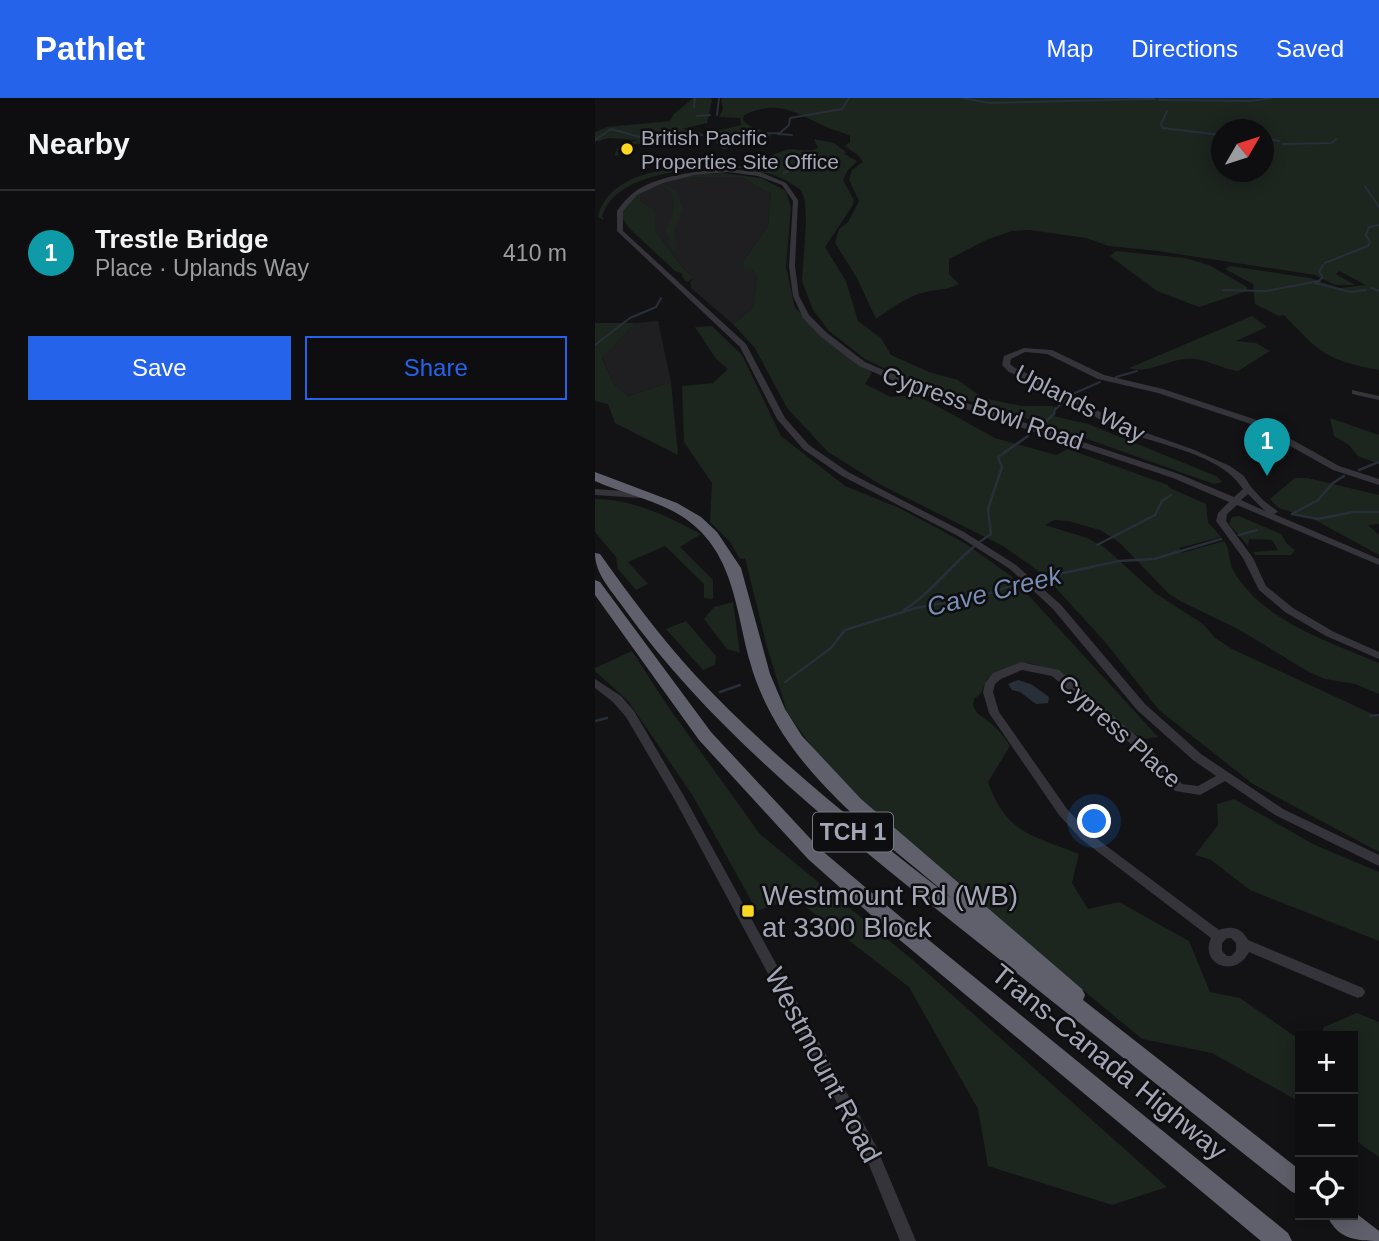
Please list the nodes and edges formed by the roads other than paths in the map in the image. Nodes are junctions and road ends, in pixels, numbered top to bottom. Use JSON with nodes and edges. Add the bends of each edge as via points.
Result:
{"nodes":[{"id":1,"x":1355,"y":392,"type":"dead end"},
{"id":2,"x":1379,"y":398,"type":"edge"},
{"id":3,"x":595,"y":477,"type":"edge"},
{"id":4,"x":1379,"y":482,"type":"edge"},
{"id":5,"x":1248,"y":489,"type":"junction"},
{"id":6,"x":595,"y":491,"type":"edge"},
{"id":7,"x":653,"y":498,"type":"junction"},
{"id":8,"x":1235,"y":501,"type":"junction"},
{"id":9,"x":1292,"y":526,"type":"junction"},
{"id":10,"x":595,"y":557,"type":"edge"},
{"id":11,"x":1379,"y":562,"type":"edge"},
{"id":12,"x":595,"y":588,"type":"edge"},
{"id":13,"x":1379,"y":656,"type":"edge"},
{"id":14,"x":595,"y":683,"type":"edge"},
{"id":15,"x":1223,"y":777,"type":"junction"},
{"id":16,"x":1379,"y":861,"type":"edge"},
{"id":17,"x":1218,"y":936,"type":"junction"},
{"id":18,"x":1244,"y":944,"type":"junction"},
{"id":19,"x":1357,"y":992,"type":"dead end"},
{"id":20,"x":1151,"y":1066,"type":"junction"},
{"id":21,"x":1295,"y":1180,"type":"edge"},
{"id":22,"x":1345,"y":1220,"type":"edge"},
{"id":23,"x":908,"y":1241,"type":"edge"},
{"id":24,"x":1280,"y":1241,"type":"edge"},
{"id":25,"x":1372,"y":1241,"type":"edge"}],
"edges":[{"from":1,"to":2,"type":"street"},
{"from":3,"to":6,"type":"highway","via":[[599,485]]},
{"from":3,"to":7,"type":"highway"},
{"from":4,"to":5,"type":"street","name":"Uplands Way","via":[[1336,468],[1254,422],[1101,377],[1049,352],[1024,349],[1007,358],[1006,365],[1012,370],[1067,395],[1115,425],[1229,468]]},
{"from":5,"to":8,"type":"street"},
{"from":5,"to":9,"type":"street"},
{"from":6,"to":7,"type":"street"},
{"from":7,"to":20,"type":"highway","via":[[694,518],[734,566],[764,681],[783,720],[813,761]]},
{"from":8,"to":9,"type":"street","name":"Cypress Bowl Road"},
{"from":8,"to":13,"type":"street","via":[[1220,521],[1248,558],[1262,588],[1330,634]]},
{"from":8,"to":15,"type":"street","name":"Cypress Bowl Road","via":[[1139,463],[919,390],[848,355],[814,325],[796,296],[792,266],[796,201],[792,191],[776,180],[738,171],[688,172],[633,188],[611,209],[621,231],[743,346],[781,419],[806,447],[845,474],[952,529],[1013,567],[1057,607],[1141,707]]},
{"from":9,"to":11,"type":"street","name":"Cypress Bowl Road"},
{"from":10,"to":20,"type":"highway","name":"Trans-Canada Highway","number":"TCH 1","via":[[691,680],[784,773]]},
{"from":12,"to":24,"type":"highway","name":"Trans-Canada Highway","number":"TCH 1","via":[[705,736],[814,854]]},
{"from":14,"to":23,"type":"street","name":"Westmount Road","via":[[630,714],[680,799],[871,1152]]},
{"from":15,"to":16,"type":"street","name":"Cypress Bowl Road","via":[[1279,812]]},
{"from":15,"to":17,"type":"street","name":"Cypress Place","via":[[1201,792],[1179,788],[1143,748],[1055,673],[1021,666],[997,676],[989,687],[994,713],[1074,825]]},
{"from":17,"to":18,"type":"street","name":"Cypress Place","via":[[1234,935]]},
{"from":17,"to":18,"type":"street","name":"Cypress Place","via":[[1213,948],[1226,960],[1240,958]]},
{"from":18,"to":19,"type":"street","name":"Cypress Place"},
{"from":20,"to":21,"type":"highway","name":"Trans-Canada Highway","number":"TCH 1"},
{"from":22,"to":25,"type":"highway"}]}
